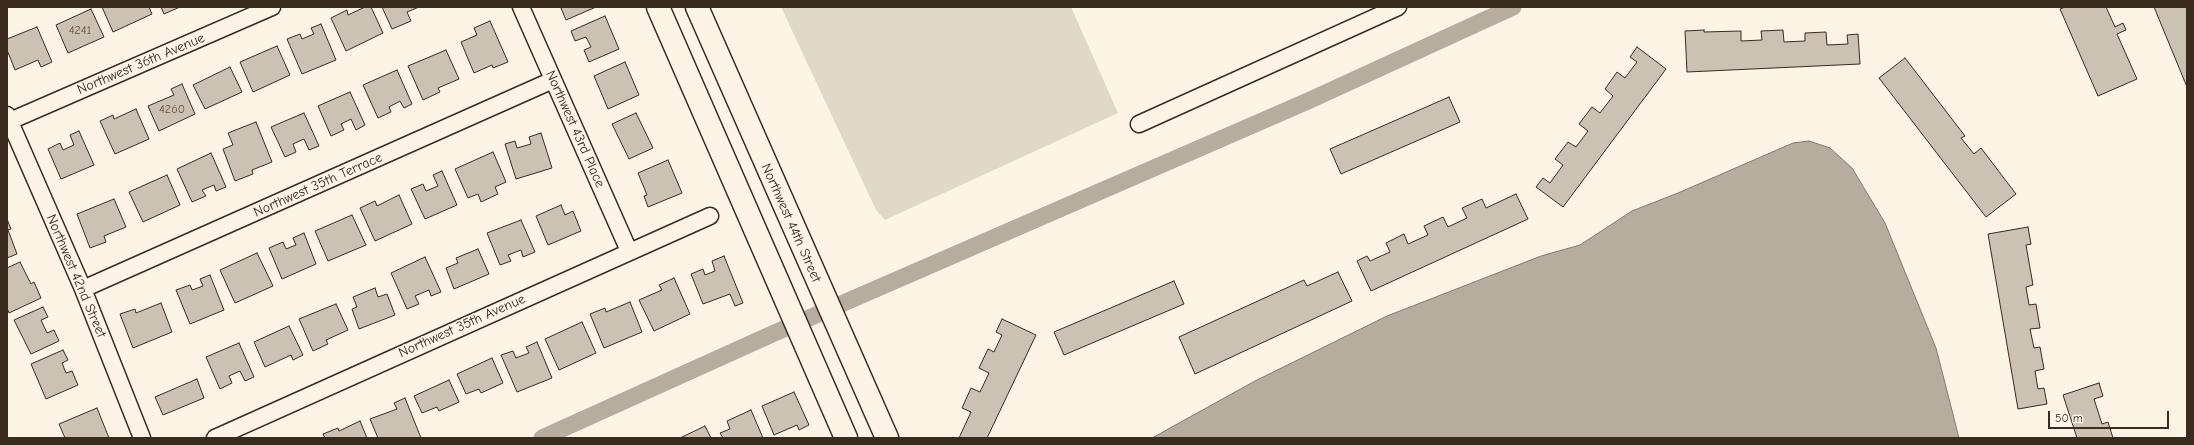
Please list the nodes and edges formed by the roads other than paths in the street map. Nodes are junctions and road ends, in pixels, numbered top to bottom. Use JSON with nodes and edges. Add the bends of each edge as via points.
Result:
{"nodes":[{"id":1,"x":272,"y":7,"type":"edge"},
{"id":2,"x":521,"y":7,"type":"edge"},
{"id":3,"x":658,"y":7,"type":"edge"},
{"id":4,"x":697,"y":7,"type":"edge"},
{"id":5,"x":1398,"y":7,"type":"edge"},
{"id":6,"x":553,"y":80,"type":"junction"},
{"id":7,"x":8,"y":118,"type":"edge"},
{"id":8,"x":1139,"y":124,"type":"dead end"},
{"id":9,"x":710,"y":216,"type":"dead end"},
{"id":10,"x":629,"y":251,"type":"junction"},
{"id":11,"x":82,"y":289,"type":"junction"},
{"id":12,"x":142,"y":438,"type":"edge"},
{"id":13,"x":215,"y":438,"type":"edge"},
{"id":14,"x":846,"y":438,"type":"edge"},
{"id":15,"x":887,"y":438,"type":"edge"}],
"edges":[{"from":1,"to":7,"type":"street","name":"Northwest 36th Avenue"},
{"from":2,"to":6,"type":"street","name":"Northwest 43rd Place"},
{"from":3,"to":14,"type":"street"},
{"from":4,"to":15,"type":"street","name":"Northwest 44th Street"},
{"from":5,"to":8,"type":"street"},
{"from":6,"to":10,"type":"street","name":"Northwest 43rd Place"},
{"from":6,"to":11,"type":"street","name":"Northwest 35th Terrace"},
{"from":7,"to":11,"type":"street","name":"Northwest 42nd Street"},
{"from":9,"to":10,"type":"street","name":"Northwest 35th Avenue"},
{"from":10,"to":13,"type":"street","name":"Northwest 35th Avenue"},
{"from":11,"to":12,"type":"street","name":"Northwest 42nd Street"}]}
